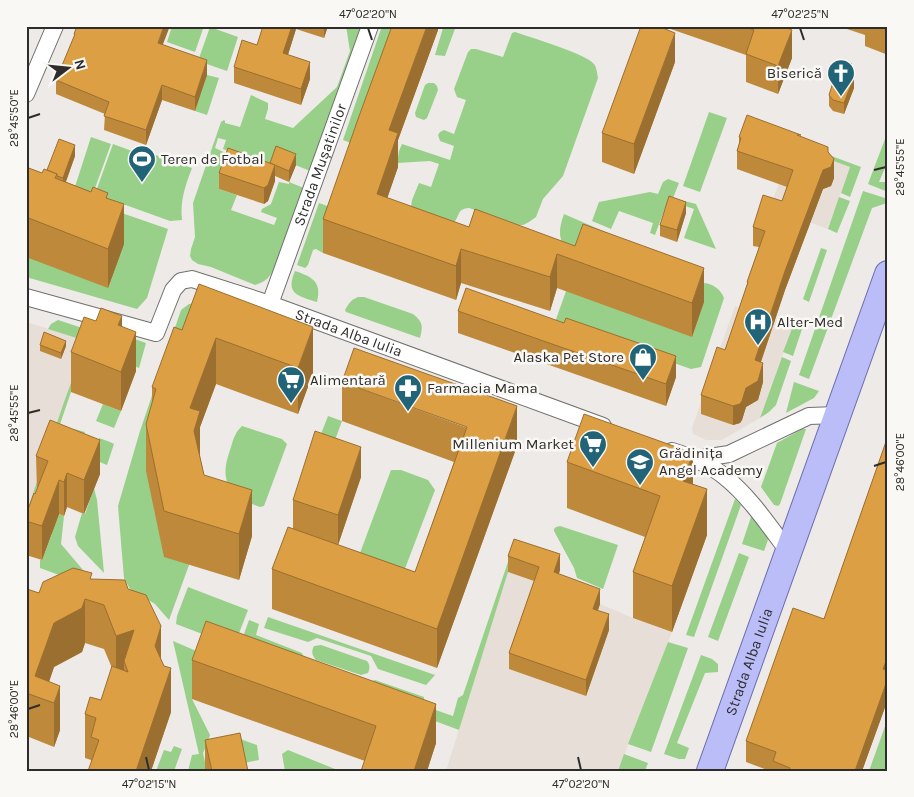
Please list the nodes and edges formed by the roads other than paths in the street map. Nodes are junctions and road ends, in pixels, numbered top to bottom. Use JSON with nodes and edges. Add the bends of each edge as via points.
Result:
{"nodes":[{"id":1,"x":55,"y":26,"type":"edge"},
{"id":2,"x":370,"y":26,"type":"edge"},
{"id":3,"x":26,"y":94,"type":"edge"},
{"id":4,"x":888,"y":274,"type":"edge"},
{"id":5,"x":26,"y":296,"type":"edge"},
{"id":6,"x":270,"y":304,"type":"junction"},
{"id":7,"x":837,"y":415,"type":"junction"},
{"id":8,"x":617,"y":431,"type":"edge"},
{"id":9,"x":661,"y":447,"type":"edge"},
{"id":10,"x":696,"y":459,"type":"junction"},
{"id":11,"x":788,"y":551,"type":"junction"},
{"id":12,"x":710,"y":771,"type":"edge"}],
"edges":[{"from":1,"to":3,"type":"street"},
{"from":2,"to":6,"type":"street","name":"Strada Mușatinilor"},
{"from":4,"to":7,"type":"main road","name":"Strada Alba Iulia"},
{"from":5,"to":6,"type":"street","name":"Strada Alba Iulia","via":[[156,333],[173,290],[181,282],[192,279]]},
{"from":6,"to":8,"type":"street","name":"Strada Alba Iulia"},
{"from":7,"to":10,"type":"street","via":[[809,416],[729,454]]},
{"from":7,"to":11,"type":"main road","name":"Strada Alba Iulia"},
{"from":9,"to":10,"type":"street"},
{"from":10,"to":11,"type":"street","via":[[724,476],[748,500]]},
{"from":11,"to":12,"type":"main road","name":"Strada Alba Iulia"}]}
